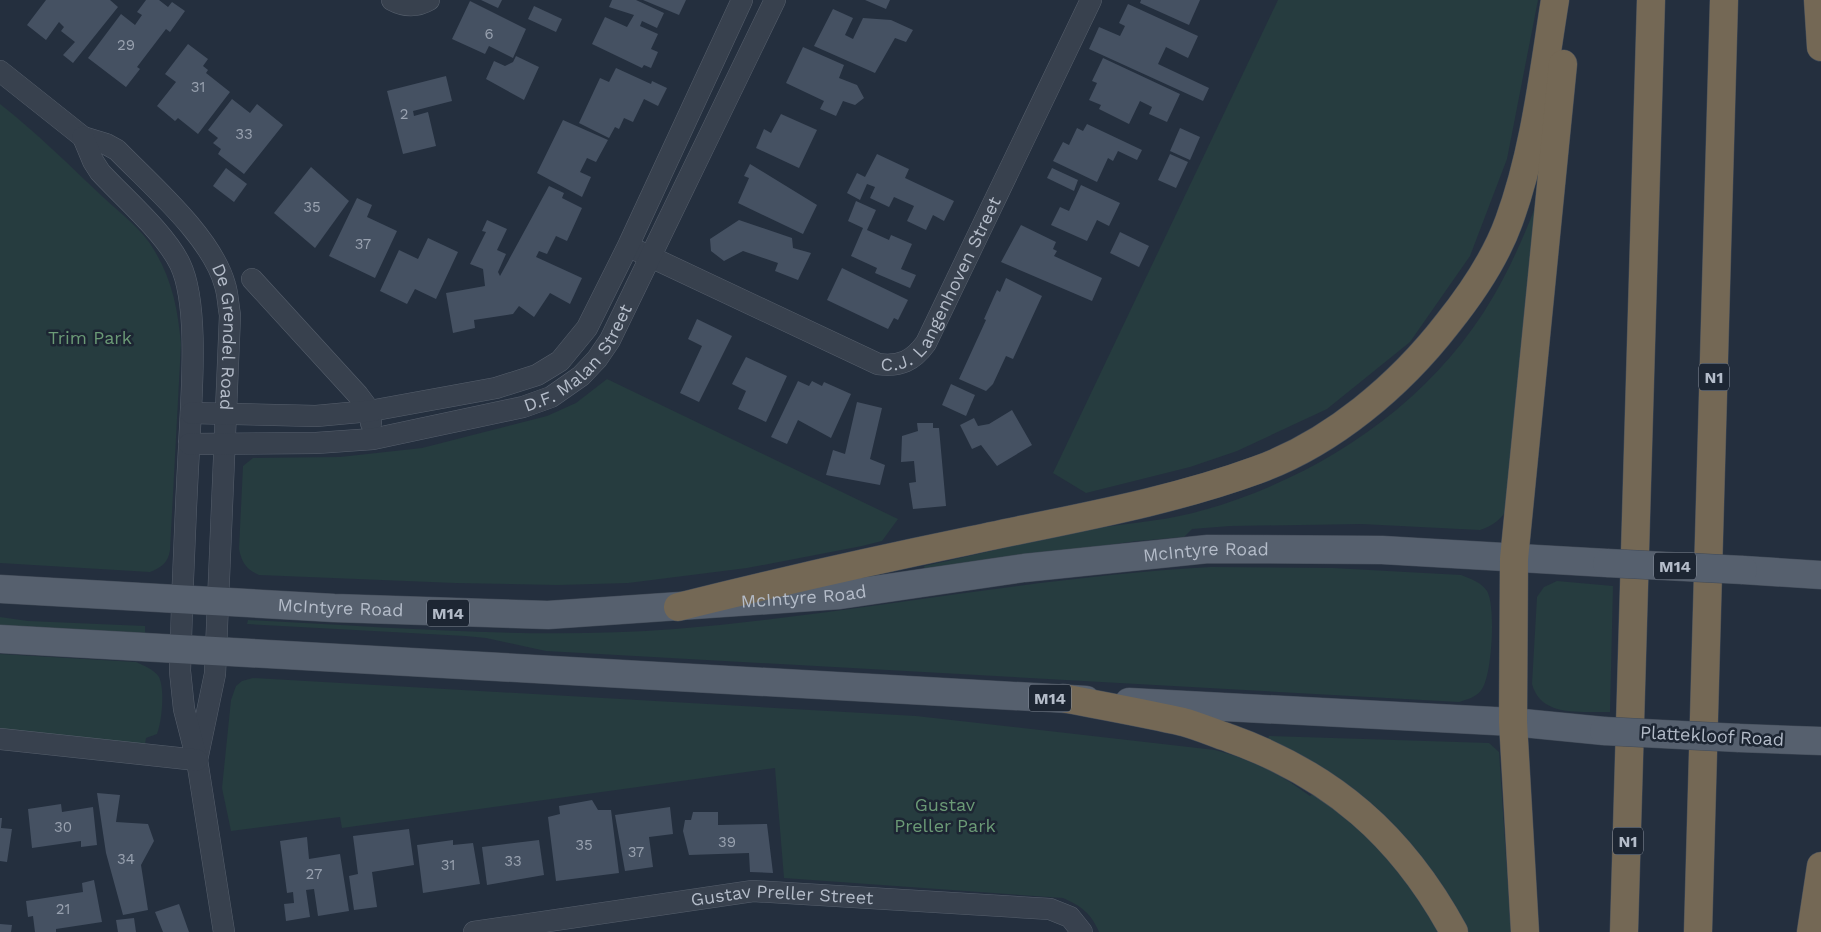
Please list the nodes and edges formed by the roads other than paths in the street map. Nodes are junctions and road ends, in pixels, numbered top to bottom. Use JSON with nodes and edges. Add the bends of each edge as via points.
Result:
{"nodes":[{"id":1,"x":392,"y":0,"type":"edge"},
{"id":2,"x":429,"y":0,"type":"edge"},
{"id":3,"x":742,"y":0,"type":"edge"},
{"id":4,"x":775,"y":0,"type":"edge"},
{"id":5,"x":1090,"y":0,"type":"edge"},
{"id":6,"x":1554,"y":0,"type":"edge"},
{"id":7,"x":1570,"y":0,"type":"edge"},
{"id":8,"x":1651,"y":0,"type":"edge"},
{"id":9,"x":1724,"y":0,"type":"edge"},
{"id":10,"x":1818,"y":0,"type":"edge"},
{"id":11,"x":1821,"y":47,"type":"edge"},
{"id":12,"x":0,"y":71,"type":"edge"},
{"id":13,"x":83,"y":137,"type":"junction"},
{"id":14,"x":628,"y":246,"type":"junction"},
{"id":15,"x":651,"y":257,"type":"junction"},
{"id":16,"x":252,"y":278,"type":"dead end"},
{"id":17,"x":370,"y":411,"type":"junction"},
{"id":18,"x":191,"y":413,"type":"junction"},
{"id":19,"x":225,"y":414,"type":"junction"},
{"id":20,"x":372,"y":439,"type":"junction"},
{"id":21,"x":189,"y":444,"type":"junction"},
{"id":22,"x":223,"y":446,"type":"junction"},
{"id":23,"x":1514,"y":559,"type":"junction"},
{"id":24,"x":1821,"y":575,"type":"edge"},
{"id":25,"x":0,"y":589,"type":"edge"},
{"id":26,"x":182,"y":598,"type":"junction"},
{"id":27,"x":218,"y":600,"type":"junction"},
{"id":28,"x":678,"y":607,"type":"junction"},
{"id":29,"x":0,"y":639,"type":"edge"},
{"id":30,"x":180,"y":648,"type":"junction"},
{"id":31,"x":215,"y":649,"type":"junction"},
{"id":32,"x":1063,"y":698,"type":"junction"},
{"id":33,"x":1513,"y":722,"type":"junction"},
{"id":34,"x":0,"y":739,"type":"edge"},
{"id":35,"x":1821,"y":741,"type":"edge"},
{"id":36,"x":197,"y":760,"type":"junction"},
{"id":37,"x":1821,"y":866,"type":"edge"},
{"id":38,"x":224,"y":932,"type":"edge"},
{"id":39,"x":474,"y":932,"type":"edge"},
{"id":40,"x":1082,"y":932,"type":"edge"},
{"id":41,"x":1454,"y":932,"type":"edge"},
{"id":42,"x":1525,"y":932,"type":"edge"},
{"id":43,"x":1624,"y":932,"type":"edge"},
{"id":44,"x":1698,"y":932,"type":"edge"},
{"id":45,"x":1811,"y":932,"type":"edge"}],
"edges":[{"from":1,"to":2,"type":"street","via":[[410,6]]},
{"from":3,"to":14,"type":"street","name":"D.F. Malan Street"},
{"from":4,"to":15,"type":"street","name":"D.F. Malan Street"},
{"from":5,"to":15,"type":"street","name":"C.J. Langenhoven Street","via":[[926,343],[912,359],[893,366],[878,364]]},
{"from":6,"to":28,"type":"highway","via":[[1539,106],[1508,223],[1461,306],[1426,351],[1355,414],[1312,444],[1258,470],[1170,496],[836,568]]},
{"from":7,"to":23,"type":"highway"},
{"from":8,"to":43,"type":"highway","number":"N1"},
{"from":9,"to":44,"type":"highway","number":"N1"},
{"from":10,"to":11,"type":"highway"},
{"from":12,"to":13,"type":"street","name":"De Grendel Road"},
{"from":13,"to":18,"type":"street","name":"De Grendel Road","via":[[100,172],[165,242],[180,264],[190,291],[192,313]]},
{"from":13,"to":19,"type":"street","name":"De Grendel Road","via":[[117,150],[192,228],[214,259],[225,284],[230,315]]},
{"from":14,"to":15,"type":"street","name":"C.J. Langenhoven Street"},
{"from":14,"to":17,"type":"street","name":"D.F. Malan Street","via":[[576,344],[560,360],[537,375],[496,388]]},
{"from":15,"to":20,"type":"street","name":"D.F. Malan Street","via":[[610,340],[597,359],[581,376],[551,397],[523,407]]},
{"from":16,"to":17,"type":"street","name":"De Grendel Road"},
{"from":17,"to":19,"type":"street","name":"D.F. Malan Street","via":[[316,416]]},
{"from":17,"to":20,"type":"street"},
{"from":18,"to":19,"type":"street","name":"D.F. Malan Street"},
{"from":18,"to":21,"type":"street","name":"De Grendel Road"},
{"from":19,"to":22,"type":"street","name":"De Grendel Road"},
{"from":20,"to":22,"type":"street","name":"D.F. Malan Street"},
{"from":21,"to":22,"type":"street","name":"D.F. Malan Street"},
{"from":21,"to":26,"type":"street","name":"De Grendel Road"},
{"from":22,"to":27,"type":"street","name":"De Grendel Road"},
{"from":23,"to":24,"type":"main road","name":"McIntyre Road","number":"M14","bridge":true},
{"from":23,"to":28,"type":"main road","name":"McIntyre Road","number":"M14","via":[[1382,550],[1208,549],[1024,568],[840,595]]},
{"from":23,"to":33,"type":"highway"},
{"from":25,"to":26,"type":"main road","name":"McIntyre Road","number":"M14"},
{"from":26,"to":27,"type":"main road","name":"McIntyre Road","number":"M14"},
{"from":26,"to":30,"type":"street","name":"De Grendel Road"},
{"from":27,"to":28,"type":"main road","name":"McIntyre Road","number":"M14","via":[[344,609],[548,616]]},
{"from":27,"to":31,"type":"street","name":"De Grendel Road"},
{"from":29,"to":30,"type":"main road","number":"M14"},
{"from":30,"to":31,"type":"main road","number":"M14"},
{"from":30,"to":36,"type":"street","name":"De Grendel Road","via":[[184,709]]},
{"from":31,"to":32,"type":"main road","number":"M14"},
{"from":31,"to":36,"type":"street","name":"De Grendel Road","via":[[214,683]]},
{"from":32,"to":33,"type":"main road","number":"M14"},
{"from":32,"to":41,"type":"highway","via":[[1184,723],[1258,749],[1316,777],[1367,816],[1390,839],[1429,890]]},
{"from":33,"to":35,"type":"main road","name":"Plattekloof Road","number":"M14","bridge":true,"via":[[1604,731]]},
{"from":33,"to":42,"type":"highway"},
{"from":34,"to":36,"type":"street"},
{"from":36,"to":38,"type":"street","name":"De Grendel Road"},
{"from":37,"to":45,"type":"highway"},
{"from":39,"to":40,"type":"street","name":"Gustav Preller Street","via":[[753,891],[1050,909],[1070,917]]}]}
